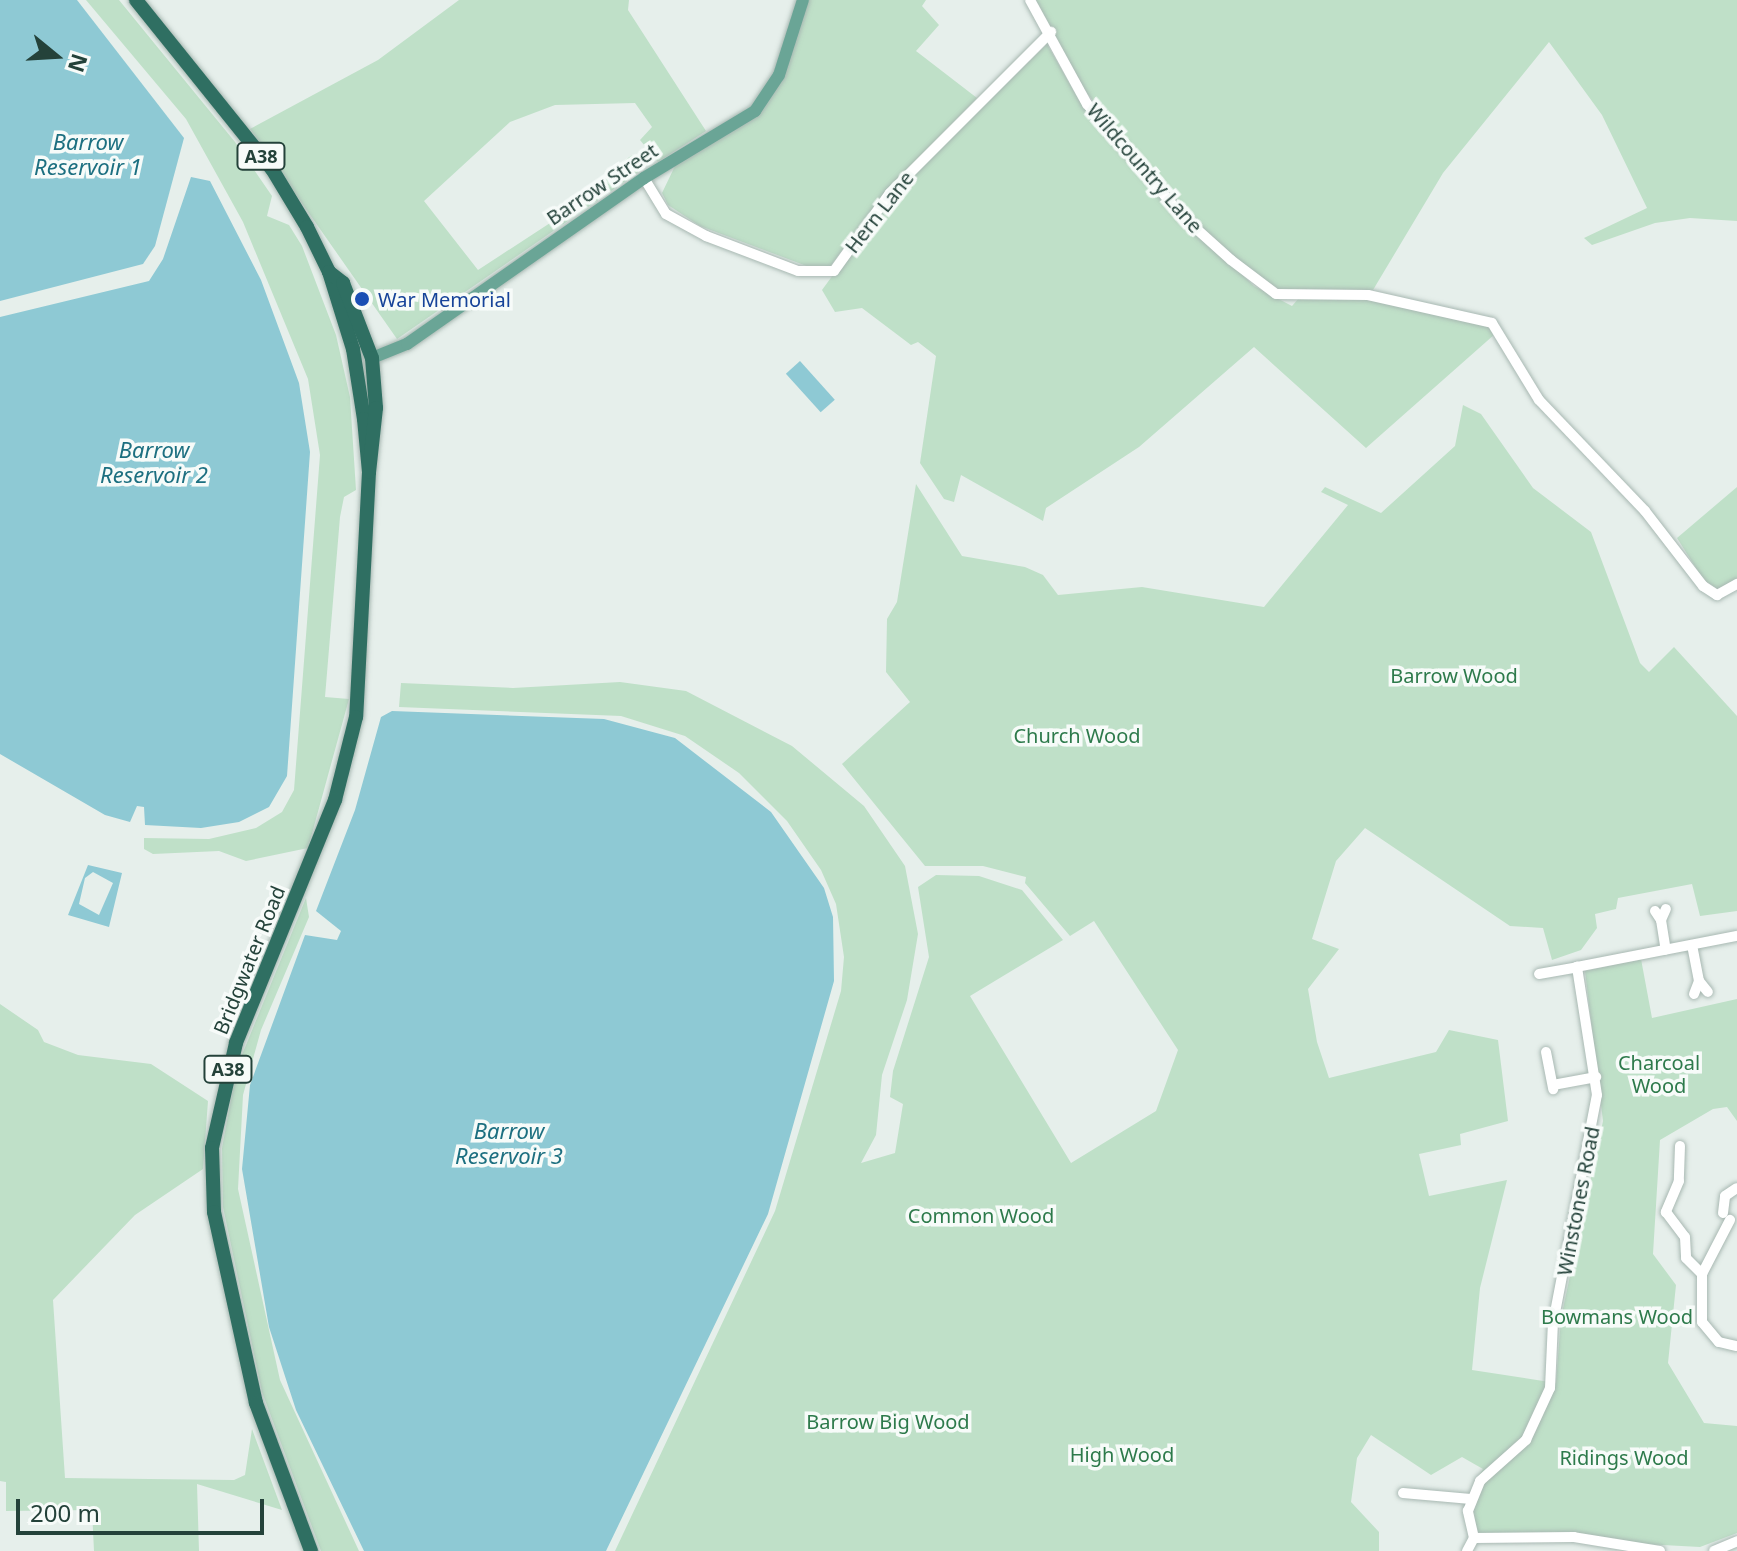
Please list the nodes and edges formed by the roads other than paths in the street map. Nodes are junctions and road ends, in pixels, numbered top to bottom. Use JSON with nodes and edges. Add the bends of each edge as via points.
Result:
{"nodes":[{"id":1,"x":136,"y":0,"type":"edge"},
{"id":2,"x":803,"y":0,"type":"edge"},
{"id":3,"x":1030,"y":0,"type":"edge"},
{"id":4,"x":1051,"y":32,"type":"junction"},
{"id":5,"x":644,"y":178,"type":"junction"},
{"id":6,"x":329,"y":272,"type":"junction"},
{"id":7,"x":332,"y":288,"type":"junction"},
{"id":8,"x":353,"y":349,"type":"junction"},
{"id":9,"x":372,"y":358,"type":"junction"},
{"id":10,"x":361,"y":396,"type":"junction"},
{"id":11,"x":369,"y":472,"type":"junction"},
{"id":12,"x":1737,"y":584,"type":"edge"},
{"id":13,"x":1660,"y":914,"type":"dead end"},
{"id":14,"x":1737,"y":936,"type":"edge"},
{"id":15,"x":1692,"y":945,"type":"junction"},
{"id":16,"x":1666,"y":950,"type":"junction"},
{"id":17,"x":1577,"y":967,"type":"junction"},
{"id":18,"x":1539,"y":974,"type":"dead end"},
{"id":19,"x":1699,"y":981,"type":"junction"},
{"id":20,"x":1708,"y":992,"type":"dead end"},
{"id":21,"x":1694,"y":994,"type":"dead end"},
{"id":22,"x":1546,"y":1052,"type":"dead end"},
{"id":23,"x":1596,"y":1077,"type":"junction"},
{"id":24,"x":1680,"y":1146,"type":"dead end"},
{"id":25,"x":1737,"y":1188,"type":"edge"},
{"id":26,"x":1702,"y":1274,"type":"junction"},
{"id":27,"x":1737,"y":1346,"type":"edge"},
{"id":28,"x":1403,"y":1493,"type":"dead end"},
{"id":29,"x":1471,"y":1499,"type":"junction"},
{"id":30,"x":1474,"y":1538,"type":"junction"},
{"id":31,"x":1737,"y":1541,"type":"edge"},
{"id":32,"x":311,"y":1551,"type":"edge"},
{"id":33,"x":1467,"y":1551,"type":"edge"},
{"id":34,"x":1660,"y":1551,"type":"edge"},
{"id":35,"x":1714,"y":1551,"type":"edge"}],
"edges":[{"from":1,"to":6,"type":"highway","name":"Bridgwater Road","number":"A38","via":[[272,169]]},
{"from":2,"to":5,"type":"main road","name":"Barrow Street","via":[[788,53],[764,102]]},
{"from":3,"to":4,"type":"street","name":"Wildcountry Lane"},
{"from":4,"to":5,"type":"street","name":"Hern Lane","via":[[900,182],[834,271],[798,271],[706,236],[666,214]]},
{"from":4,"to":12,"type":"street","name":"Wildcountry Lane","via":[[1087,104],[1181,215],[1231,260],[1276,294],[1368,295],[1492,323],[1539,400],[1645,511],[1703,586],[1717,595]]},
{"from":5,"to":9,"type":"main road","name":"Barrow Street","via":[[407,344]]},
{"from":6,"to":7,"type":"highway","name":"Bridgwater Road","number":"A38"},
{"from":6,"to":9,"type":"highway","name":"Bridgwater Road","number":"A38","via":[[343,283]]},
{"from":7,"to":8,"type":"highway","name":"Bridgwater Road","number":"A38"},
{"from":7,"to":10,"type":"highway"},
{"from":8,"to":9,"type":"highway"},
{"from":8,"to":10,"type":"highway","name":"Bridgwater Road","number":"A38"},
{"from":9,"to":10,"type":"highway","via":[[362,368]]},
{"from":9,"to":11,"type":"highway","name":"Bridgwater Road","number":"A38","via":[[376,408]]},
{"from":10,"to":11,"type":"highway","name":"Bridgwater Road","number":"A38"},
{"from":11,"to":32,"type":"highway","name":"Bridgwater Road","number":"A38","via":[[356,717],[335,800],[236,1043],[212,1148],[214,1212],[256,1403]]},
{"from":13,"to":16,"type":"street"},
{"from":14,"to":15,"type":"street"},
{"from":15,"to":16,"type":"street"},
{"from":15,"to":19,"type":"street"},
{"from":16,"to":17,"type":"street"},
{"from":17,"to":18,"type":"street"},
{"from":17,"to":23,"type":"street","name":"Winstones Road"},
{"from":19,"to":20,"type":"street"},
{"from":19,"to":21,"type":"street"},
{"from":22,"to":23,"type":"street","via":[[1553,1087]]},
{"from":23,"to":29,"type":"street","name":"Winstones Road","via":[[1545,1406],[1526,1440],[1480,1481]]},
{"from":24,"to":26,"type":"street","via":[[1679,1181],[1666,1212],[1685,1237],[1686,1258]]},
{"from":25,"to":26,"type":"street","via":[[1725,1196],[1726,1217]]},
{"from":26,"to":27,"type":"street","via":[[1702,1322],[1719,1342]]},
{"from":28,"to":29,"type":"street"},
{"from":29,"to":30,"type":"street"},
{"from":30,"to":33,"type":"street"},
{"from":30,"to":34,"type":"street","via":[[1574,1537]]},
{"from":31,"to":35,"type":"street"}]}
